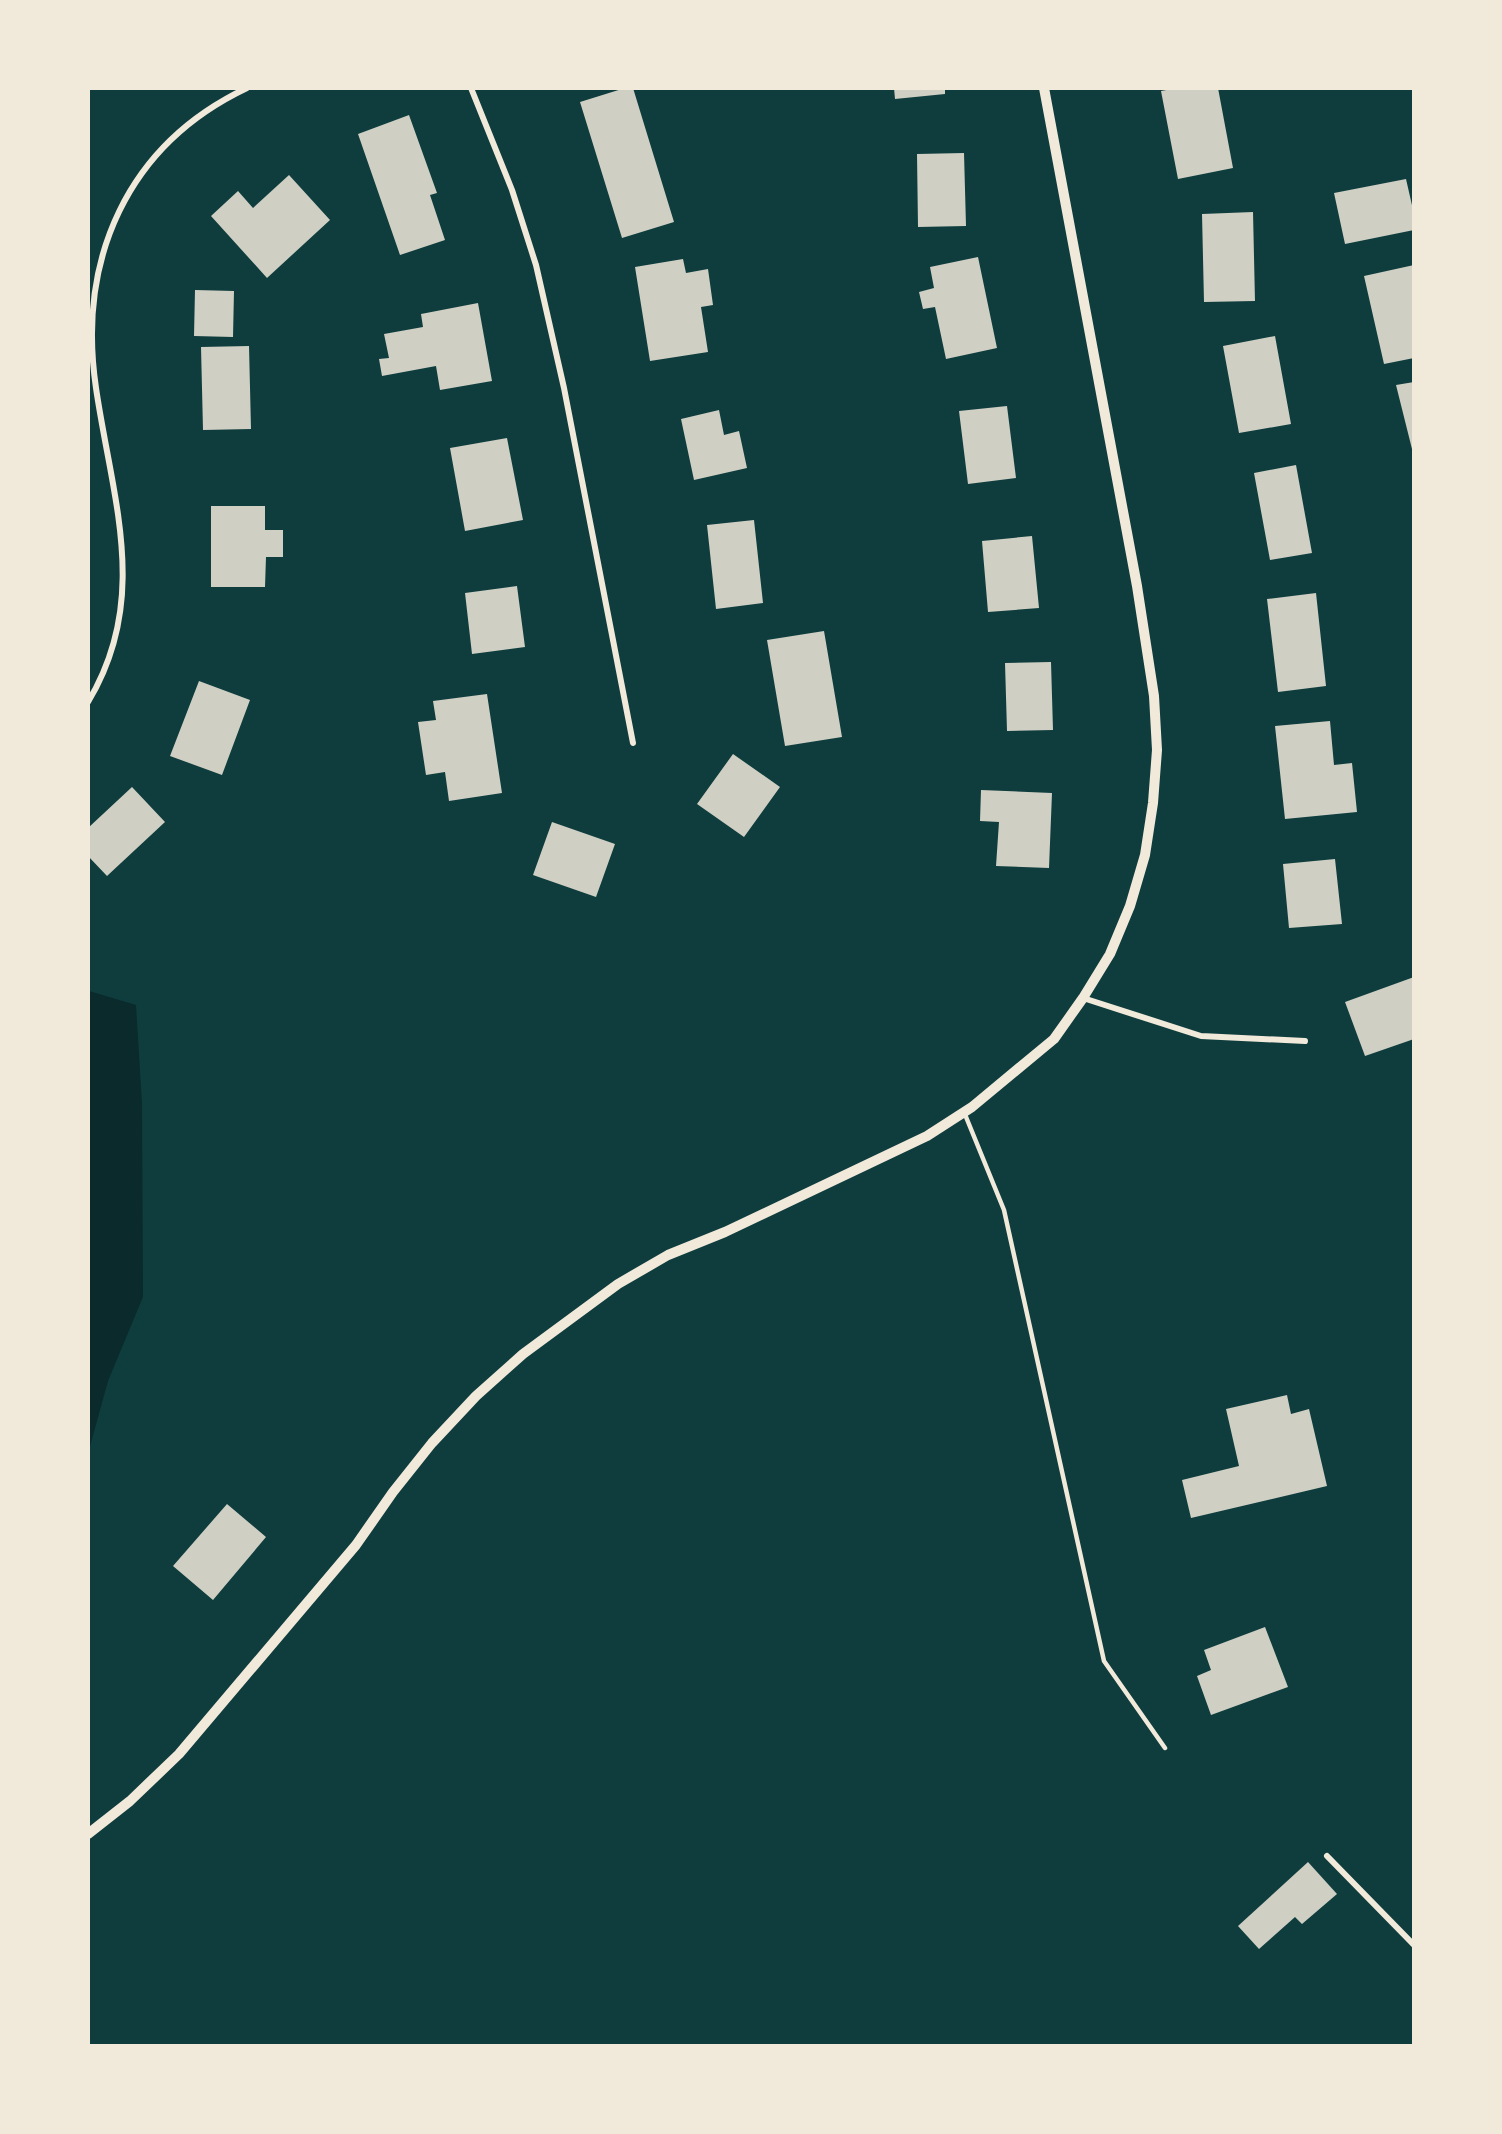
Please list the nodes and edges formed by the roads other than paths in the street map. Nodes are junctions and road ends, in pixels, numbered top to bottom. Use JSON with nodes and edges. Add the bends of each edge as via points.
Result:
{"nodes":[{"id":1,"x":247,"y":88,"type":"edge"},
{"id":2,"x":471,"y":88,"type":"edge"},
{"id":3,"x":1044,"y":88,"type":"edge"},
{"id":4,"x":88,"y":702,"type":"edge"},
{"id":5,"x":633,"y":743,"type":"dead end"},
{"id":6,"x":1083,"y":998,"type":"junction"},
{"id":7,"x":1305,"y":1041,"type":"dead end"},
{"id":8,"x":964,"y":1112,"type":"junction"},
{"id":9,"x":1165,"y":1748,"type":"dead end"},
{"id":10,"x":88,"y":1834,"type":"edge"},
{"id":11,"x":1327,"y":1856,"type":"dead end"},
{"id":12,"x":1413,"y":1945,"type":"edge"}],
"edges":[{"from":1,"to":4,"type":"street","via":[[192,120],[160,150],[133,184],[100,260],[93,301],[95,387],[119,516],[122,600],[115,641]]},
{"from":2,"to":5,"type":"street","via":[[512,190],[536,264]]},
{"from":3,"to":6,"type":"street","via":[[1137,586],[1154,696],[1157,750],[1144,855],[1130,906],[1110,954]]},
{"from":6,"to":7,"type":"street","via":[[1201,1036]]},
{"from":6,"to":8,"type":"street","via":[[1054,1039]]},
{"from":8,"to":9,"type":"lane","via":[[1004,1210],[1104,1661]]},
{"from":8,"to":10,"type":"street","via":[[917,1141],[668,1255],[618,1284],[523,1354],[432,1443],[356,1545],[179,1754]]},
{"from":11,"to":12,"type":"street"}]}
